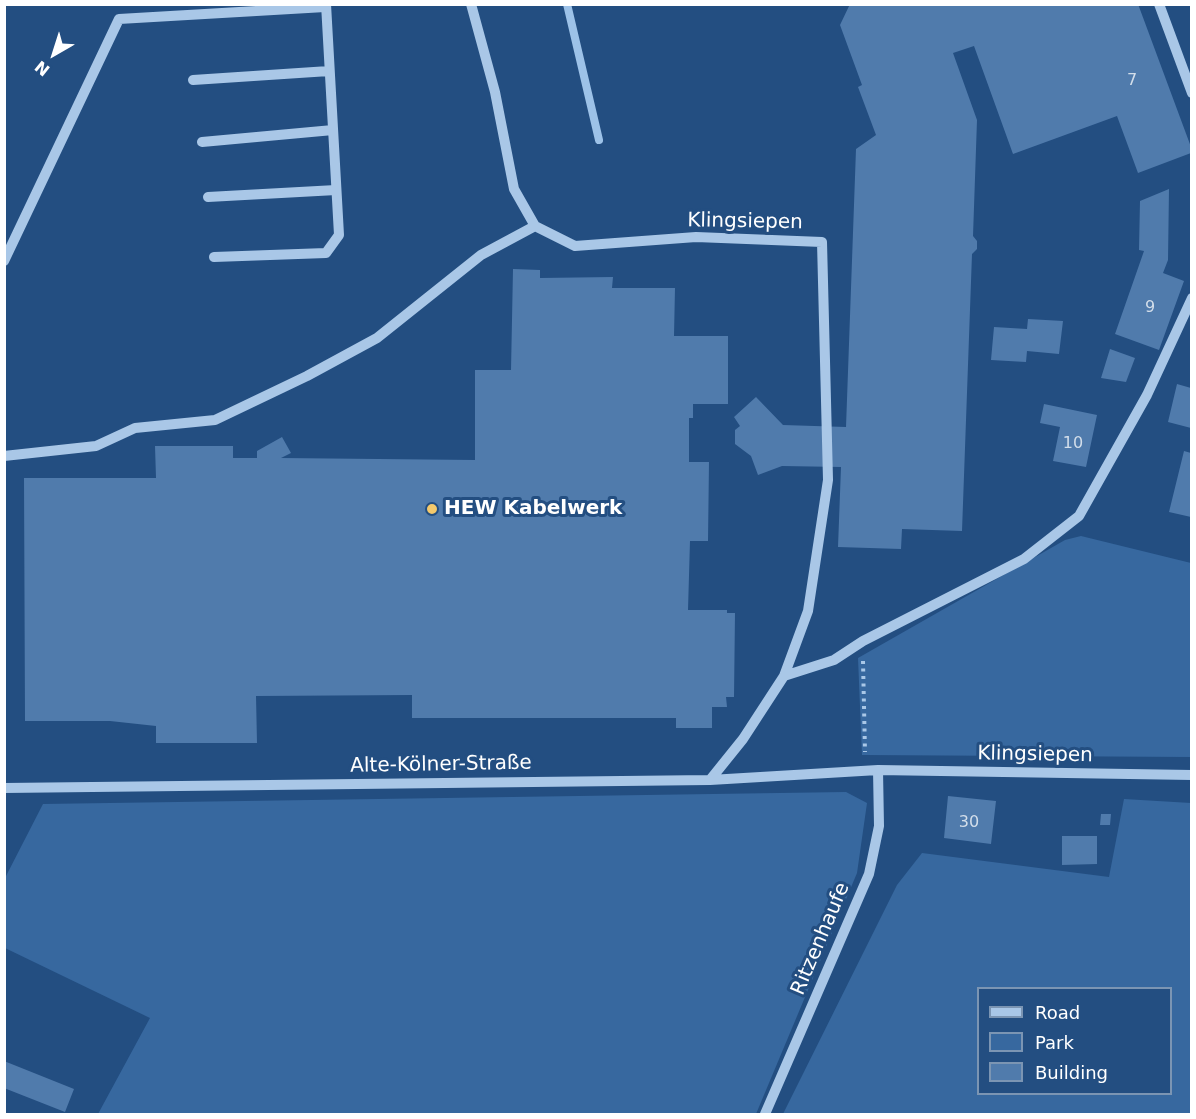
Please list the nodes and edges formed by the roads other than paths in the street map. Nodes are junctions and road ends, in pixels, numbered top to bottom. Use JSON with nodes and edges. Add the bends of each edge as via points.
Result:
{"nodes":[{"id":1,"x":471,"y":4,"type":"edge"},
{"id":2,"x":1159,"y":4,"type":"edge"},
{"id":3,"x":325,"y":6,"type":"edge"},
{"id":4,"x":329,"y":71,"type":"junction"},
{"id":5,"x":194,"y":80,"type":"dead end"},
{"id":6,"x":1191,"y":93,"type":"edge"},
{"id":7,"x":333,"y":130,"type":"junction"},
{"id":8,"x":202,"y":142,"type":"dead end"},
{"id":9,"x":336,"y":190,"type":"junction"},
{"id":10,"x":208,"y":197,"type":"dead end"},
{"id":11,"x":534,"y":226,"type":"junction"},
{"id":12,"x":214,"y":257,"type":"dead end"},
{"id":13,"x":4,"y":261,"type":"edge"},
{"id":14,"x":1191,"y":298,"type":"edge"},
{"id":15,"x":4,"y":456,"type":"edge"},
{"id":16,"x":784,"y":676,"type":"junction"},
{"id":17,"x":878,"y":770,"type":"junction"},
{"id":18,"x":1191,"y":775,"type":"edge"},
{"id":19,"x":710,"y":780,"type":"junction"},
{"id":20,"x":4,"y":788,"type":"edge"},
{"id":21,"x":765,"y":1114,"type":"edge"}],
"edges":[{"from":1,"to":11,"type":"street","via":[[495,92],[514,189]]},
{"from":2,"to":6,"type":"street"},
{"from":3,"to":4,"type":"street"},
{"from":3,"to":13,"type":"street","via":[[119,19]]},
{"from":4,"to":5,"type":"street"},
{"from":4,"to":7,"type":"street"},
{"from":7,"to":8,"type":"street"},
{"from":7,"to":9,"type":"street"},
{"from":9,"to":10,"type":"street"},
{"from":9,"to":12,"type":"street","via":[[339,235],[326,253]]},
{"from":11,"to":15,"type":"street","via":[[481,255],[377,338],[215,420],[135,429],[96,446]]},
{"from":11,"to":16,"type":"street","name":"Klingsiepen","via":[[575,246],[696,237],[822,242],[828,480],[808,611]]},
{"from":14,"to":16,"type":"street","via":[[1147,395],[1079,516],[1024,559],[863,641],[834,660]]},
{"from":16,"to":19,"type":"street","name":"Klingsiepen","via":[[743,739]]},
{"from":17,"to":18,"type":"street","name":"Klingsiepen"},
{"from":17,"to":19,"type":"street","name":"Alte-Kölner-Straße"},
{"from":17,"to":21,"type":"street","name":"Ritzenhaufe","via":[[879,826],[869,874]]},
{"from":19,"to":20,"type":"street","name":"Alte-Kölner-Straße"}]}
